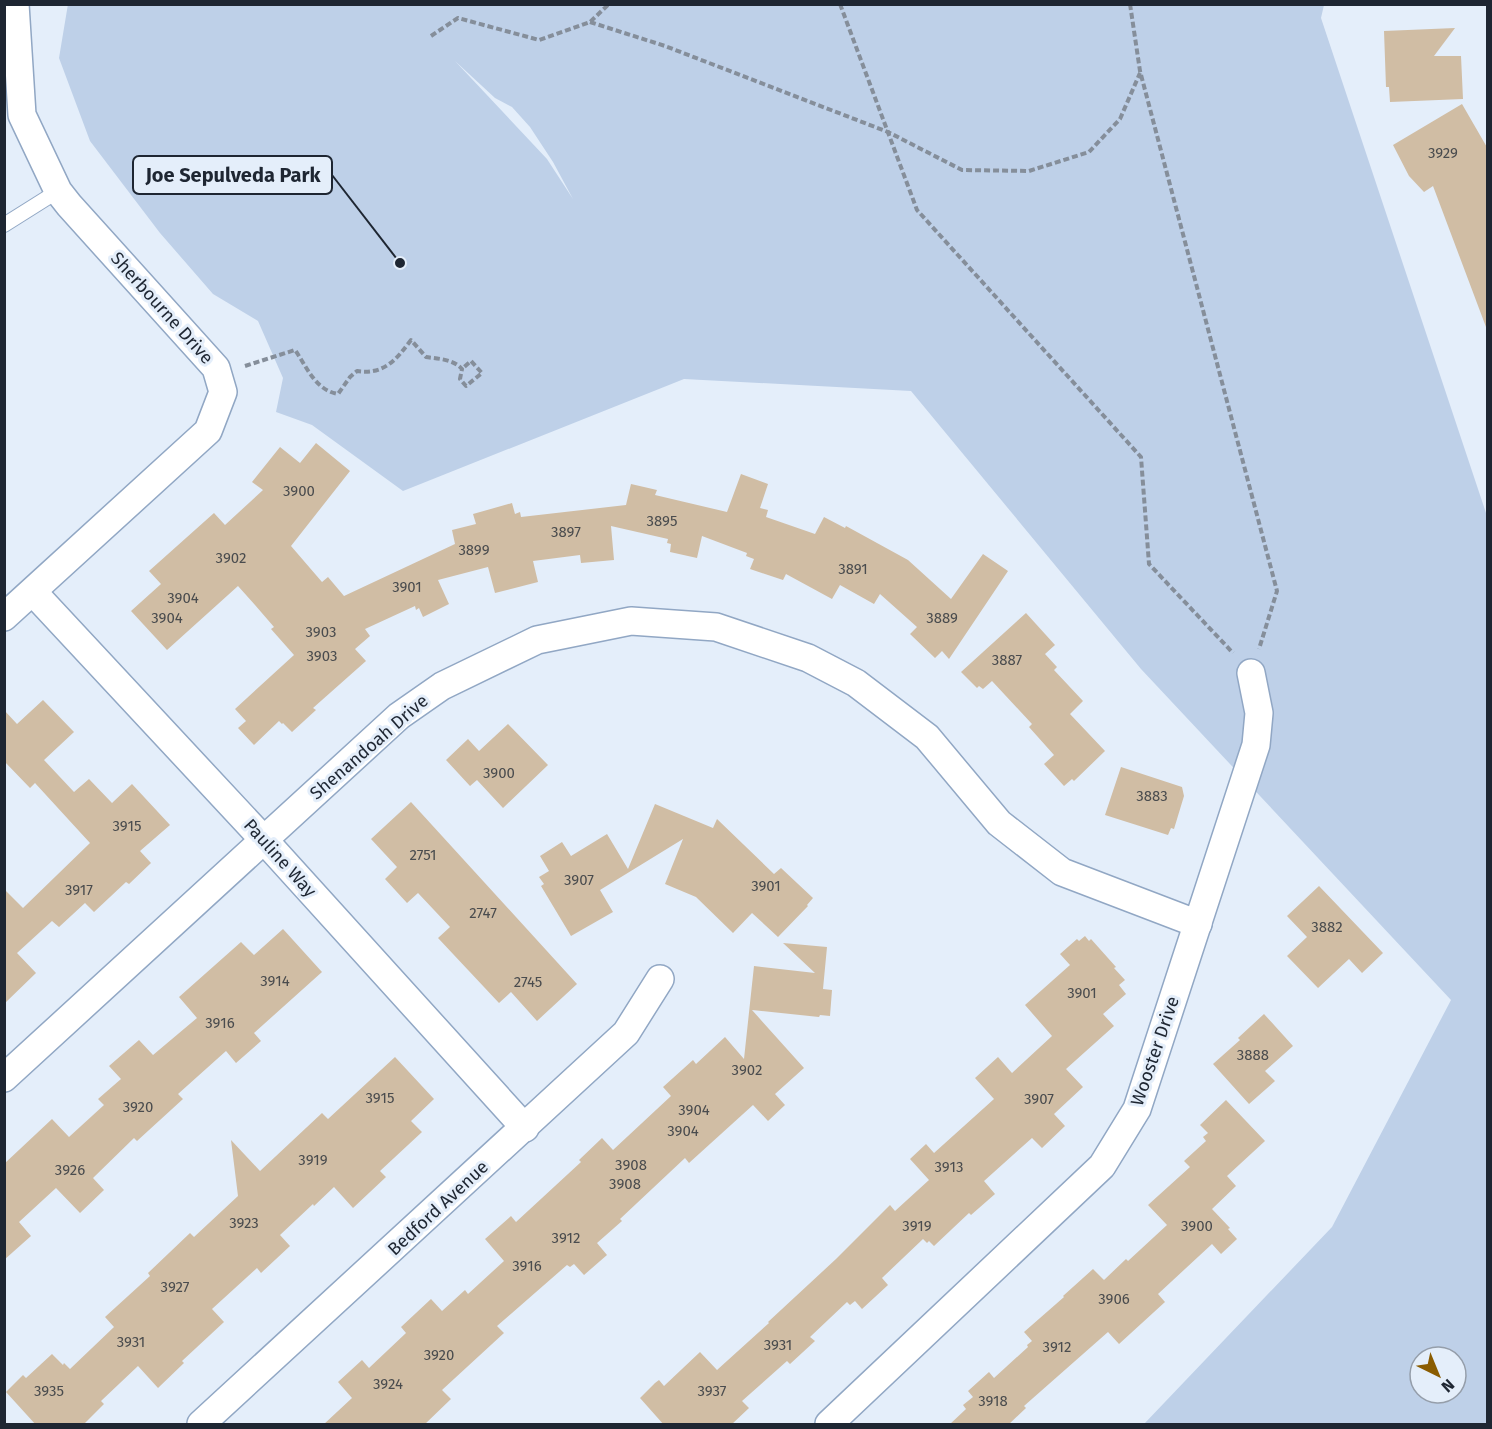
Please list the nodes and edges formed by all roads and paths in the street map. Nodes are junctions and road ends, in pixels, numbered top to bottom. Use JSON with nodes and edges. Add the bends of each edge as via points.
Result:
{"nodes":[{"id":1,"x":15,"y":4,"type":"edge"},
{"id":2,"x":609,"y":4,"type":"edge"},
{"id":3,"x":840,"y":4,"type":"edge"},
{"id":4,"x":1131,"y":4,"type":"edge"},
{"id":5,"x":590,"y":22,"type":"junction"},
{"id":6,"x":431,"y":36,"type":"dead end"},
{"id":7,"x":1140,"y":71,"type":"junction"},
{"id":8,"x":888,"y":132,"type":"junction"},
{"id":9,"x":58,"y":191,"type":"junction"},
{"id":10,"x":4,"y":225,"type":"edge"},
{"id":11,"x":462,"y":369,"type":"junction"},
{"id":12,"x":218,"y":375,"type":"junction"},
{"id":13,"x":33,"y":592,"type":"junction"},
{"id":14,"x":4,"y":617,"type":"edge"},
{"id":15,"x":1251,"y":673,"type":"junction"},
{"id":16,"x":264,"y":840,"type":"junction"},
{"id":17,"x":1198,"y":924,"type":"junction"},
{"id":18,"x":660,"y":979,"type":"dead end"},
{"id":19,"x":4,"y":1078,"type":"edge"},
{"id":20,"x":525,"y":1128,"type":"junction"},
{"id":21,"x":201,"y":1425,"type":"edge"},
{"id":22,"x":829,"y":1425,"type":"edge"}],
"edges":[{"from":1,"to":9,"type":"street","name":"Sherbourne Drive","via":[[22,115]]},
{"from":2,"to":5,"type":"path"},
{"from":3,"to":8,"type":"path"},
{"from":4,"to":7,"type":"path"},
{"from":5,"to":6,"type":"path","via":[[539,40],[458,18]]},
{"from":5,"to":8,"type":"path","via":[[665,46]]},
{"from":7,"to":8,"type":"path","via":[[1120,119],[1089,152],[1029,171],[962,170]]},
{"from":7,"to":15,"type":"path","via":[[1277,591]]},
{"from":8,"to":15,"type":"path","via":[[917,210],[1141,458],[1149,564]]},
{"from":9,"to":10,"type":"lane"},
{"from":9,"to":12,"type":"street","name":"Sherbourne Drive","via":[[216,368]]},
{"from":11,"to":11,"type":"path","via":[[460,380],[466,386],[482,373],[471,362]]},
{"from":11,"to":12,"type":"path","via":[[457,364],[426,357],[411,340],[380,370],[357,371],[338,394],[309,375],[295,350]]},
{"from":12,"to":13,"type":"street","name":"Sherbourne Drive","via":[[223,393],[208,431]]},
{"from":13,"to":14,"type":"street","name":"Sherbourne Drive"},
{"from":13,"to":16,"type":"street","name":"Pauline Way"},
{"from":15,"to":17,"type":"street","name":"Wooster Drive","via":[[1259,713],[1256,745]]},
{"from":16,"to":17,"type":"street","name":"Shenandoah Drive","via":[[399,716],[442,686],[537,640],[632,621],[716,627],[808,658],[856,683],[927,737],[999,824],[1062,872]]},
{"from":16,"to":19,"type":"street","name":"Shenandoah Drive"},
{"from":16,"to":20,"type":"street","name":"Pauline Way"},
{"from":17,"to":22,"type":"street","name":"Wooster Drive","via":[[1137,1109],[1102,1167]]},
{"from":18,"to":20,"type":"street","name":"Bedford Avenue","via":[[626,1033]]},
{"from":20,"to":21,"type":"street","name":"Bedford Avenue"}]}
